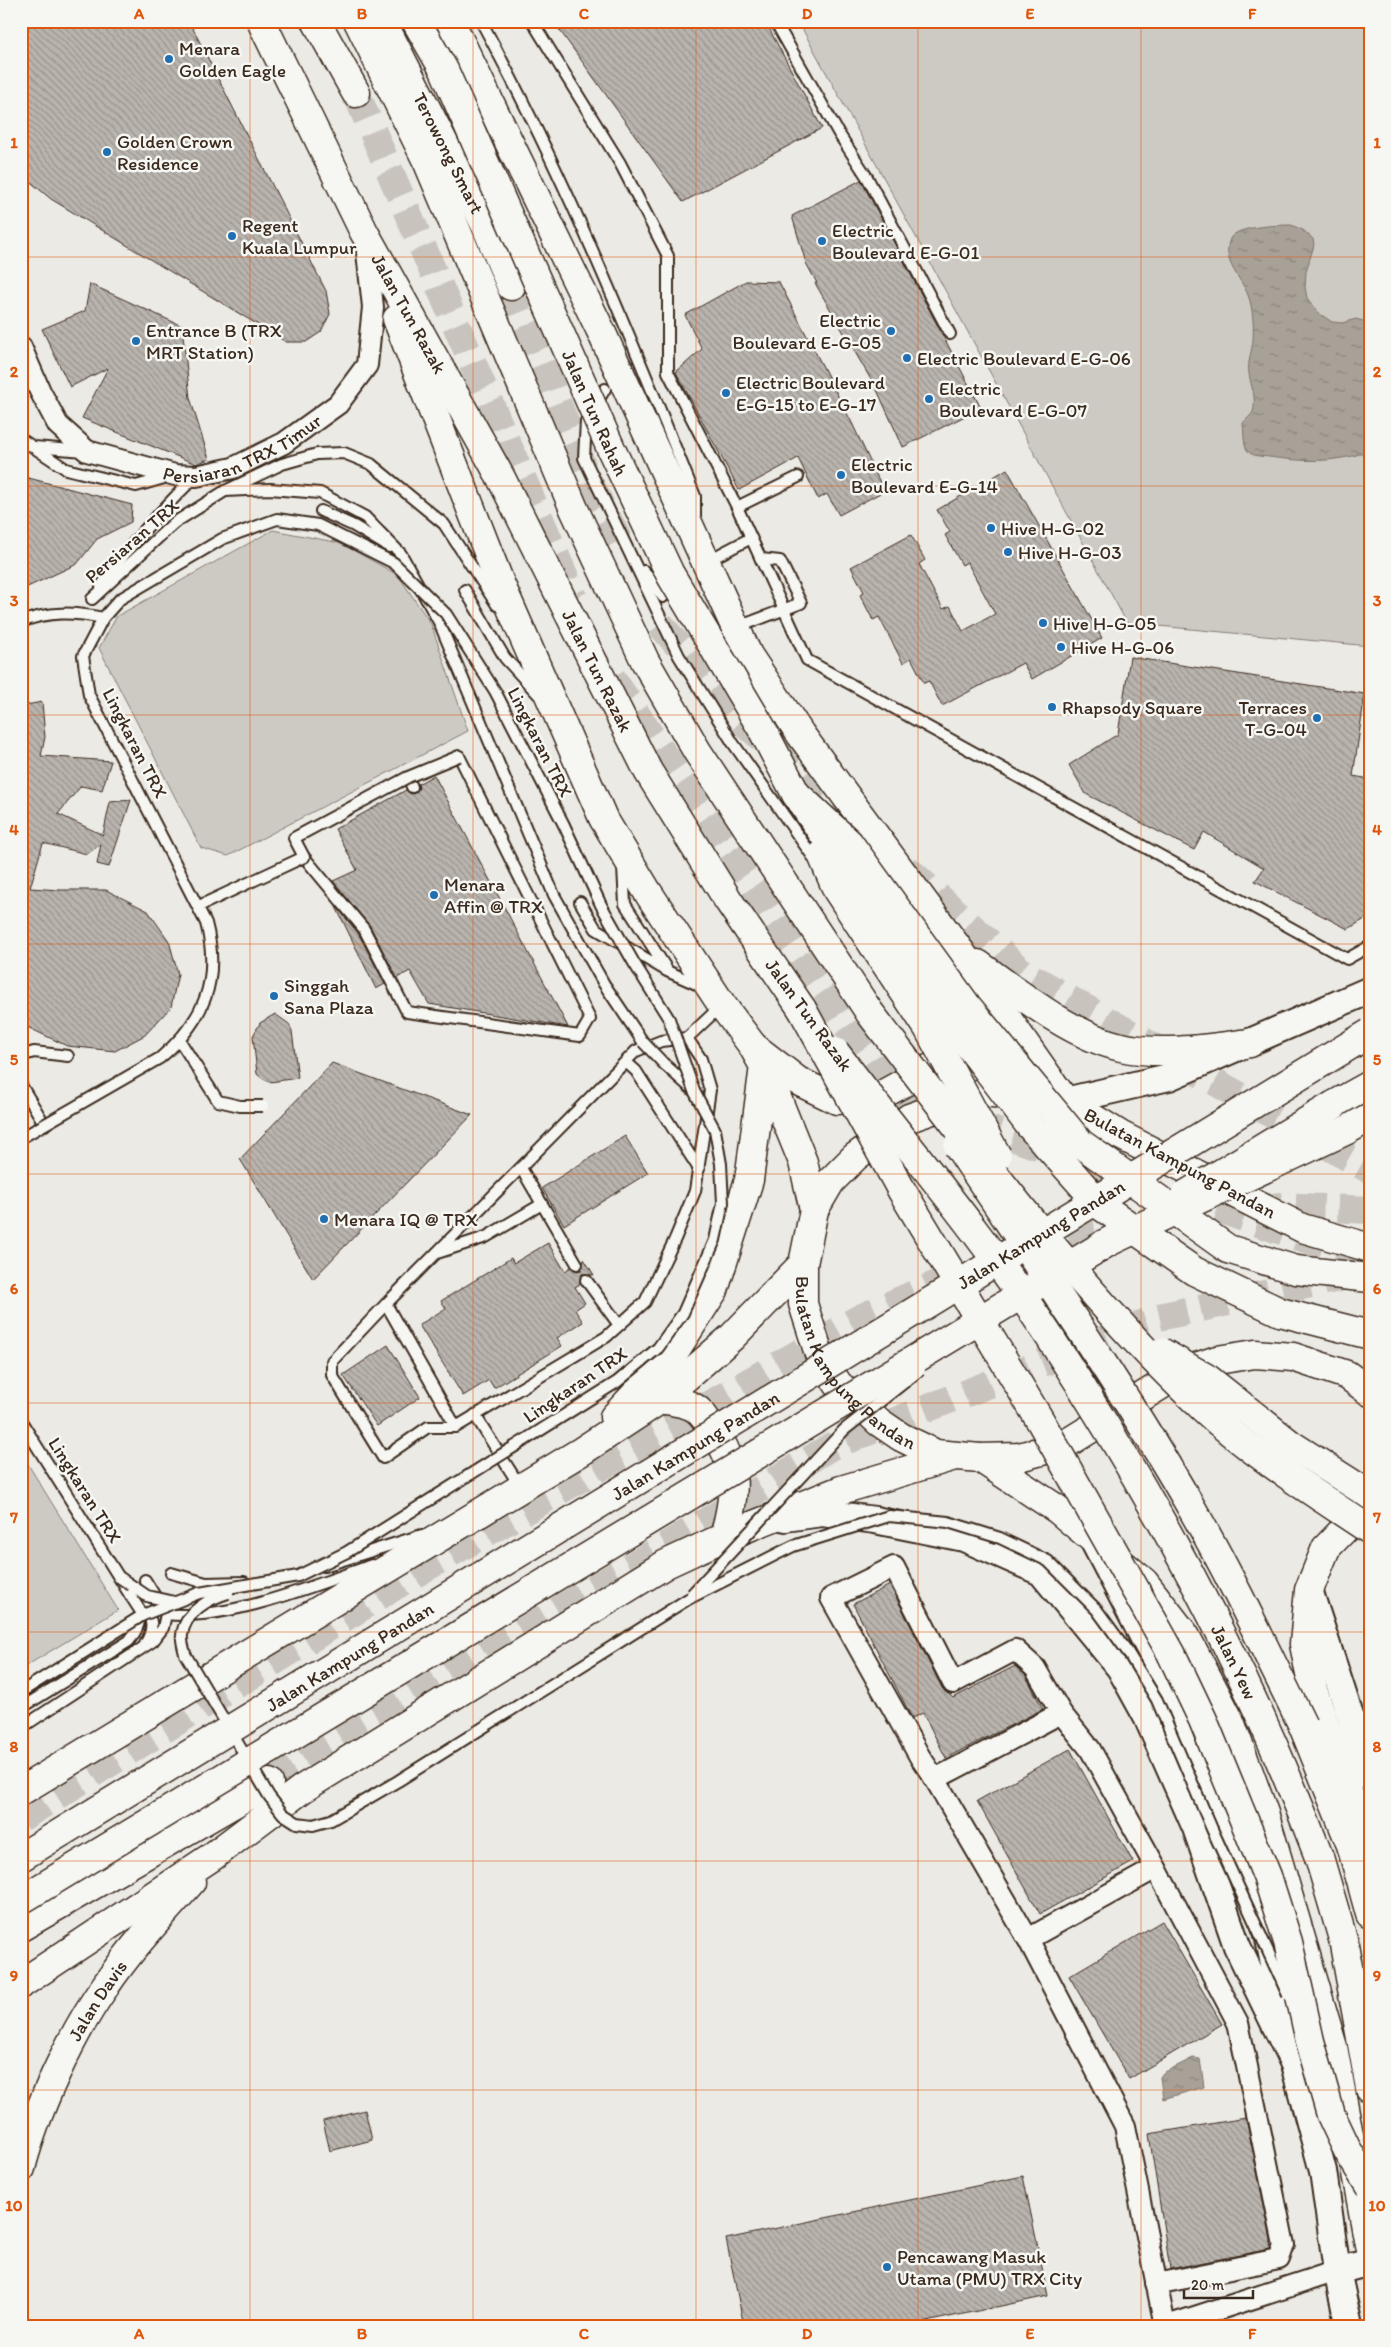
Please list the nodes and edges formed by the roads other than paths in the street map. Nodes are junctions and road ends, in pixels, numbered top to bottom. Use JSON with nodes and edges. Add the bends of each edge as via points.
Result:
{"nodes":[{"id":1,"x":261,"y":21,"type":"edge"},
{"id":2,"x":316,"y":21,"type":"edge"},
{"id":3,"x":358,"y":21,"type":"edge"},
{"id":4,"x":382,"y":21,"type":"edge"},
{"id":5,"x":416,"y":21,"type":"edge"},
{"id":6,"x":450,"y":21,"type":"edge"},
{"id":7,"x":480,"y":21,"type":"edge"},
{"id":8,"x":532,"y":21,"type":"edge"},
{"id":9,"x":774,"y":21,"type":"edge"},
{"id":10,"x":356,"y":93,"type":"tunnel mouth"},
{"id":11,"x":364,"y":232,"type":"junction"},
{"id":12,"x":512,"y":286,"type":"tunnel mouth"},
{"id":13,"x":950,"y":334,"type":"dead end"},
{"id":14,"x":21,"y":347,"type":"edge"},
{"id":15,"x":605,"y":389,"type":"dead end"},
{"id":16,"x":21,"y":439,"type":"edge"},
{"id":17,"x":31,"y":447,"type":"junction"},
{"id":18,"x":86,"y":451,"type":"junction"},
{"id":19,"x":175,"y":475,"type":"junction"},
{"id":20,"x":196,"y":476,"type":"junction"},
{"id":21,"x":798,"y":477,"type":"dead end"},
{"id":22,"x":225,"y":491,"type":"junction"},
{"id":23,"x":737,"y":507,"type":"junction"},
{"id":24,"x":321,"y":511,"type":"dead end"},
{"id":25,"x":751,"y":538,"type":"junction"},
{"id":26,"x":628,"y":548,"type":"junction"},
{"id":27,"x":700,"y":550,"type":"junction"},
{"id":28,"x":400,"y":554,"type":"junction"},
{"id":29,"x":761,"y":559,"type":"junction"},
{"id":30,"x":465,"y":590,"type":"dead end"},
{"id":31,"x":663,"y":597,"type":"dead end"},
{"id":32,"x":784,"y":610,"type":"junction"},
{"id":33,"x":103,"y":618,"type":"junction"},
{"id":34,"x":21,"y":622,"type":"edge"},
{"id":35,"x":737,"y":627,"type":"junction"},
{"id":36,"x":537,"y":666,"type":"junction"},
{"id":37,"x":764,"y":698,"type":"dead end"},
{"id":38,"x":559,"y":717,"type":"junction"},
{"id":39,"x":792,"y":721,"type":"junction"},
{"id":40,"x":408,"y":777,"type":"junction"},
{"id":41,"x":412,"y":787,"type":"dead end"},
{"id":42,"x":796,"y":794,"type":"junction"},
{"id":43,"x":622,"y":850,"type":"junction"},
{"id":44,"x":304,"y":857,"type":"junction"},
{"id":45,"x":837,"y":890,"type":"junction"},
{"id":46,"x":580,"y":902,"type":"dead end"},
{"id":47,"x":199,"y":906,"type":"junction"},
{"id":48,"x":943,"y":927,"type":"junction"},
{"id":49,"x":1370,"y":946,"type":"edge"},
{"id":50,"x":960,"y":951,"type":"junction"},
{"id":51,"x":668,"y":971,"type":"junction"},
{"id":52,"x":1370,"y":990,"type":"edge"},
{"id":53,"x":717,"y":998,"type":"junction"},
{"id":54,"x":802,"y":1009,"type":"junction"},
{"id":55,"x":870,"y":1013,"type":"junction"},
{"id":56,"x":928,"y":1028,"type":"junction"},
{"id":57,"x":1370,"y":1034,"type":"edge"},
{"id":58,"x":687,"y":1038,"type":"junction"},
{"id":59,"x":180,"y":1041,"type":"junction"},
{"id":60,"x":1250,"y":1043,"type":"junction"},
{"id":61,"x":758,"y":1055,"type":"junction"},
{"id":62,"x":21,"y":1056,"type":"edge"},
{"id":63,"x":68,"y":1056,"type":"dead end"},
{"id":64,"x":626,"y":1062,"type":"junction"},
{"id":65,"x":1370,"y":1084,"type":"edge"},
{"id":66,"x":21,"y":1085,"type":"edge"},
{"id":67,"x":694,"y":1091,"type":"junction"},
{"id":68,"x":1065,"y":1101,"type":"junction"},
{"id":69,"x":263,"y":1106,"type":"dead end"},
{"id":70,"x":1370,"y":1117,"type":"edge"},
{"id":71,"x":45,"y":1125,"type":"junction"},
{"id":72,"x":21,"y":1138,"type":"edge"},
{"id":73,"x":521,"y":1168,"type":"junction"},
{"id":74,"x":698,"y":1169,"type":"junction"},
{"id":75,"x":542,"y":1204,"type":"junction"},
{"id":76,"x":1101,"y":1206,"type":"junction"},
{"id":77,"x":814,"y":1210,"type":"junction"},
{"id":78,"x":1035,"y":1227,"type":"junction"},
{"id":79,"x":1104,"y":1244,"type":"junction"},
{"id":80,"x":1370,"y":1248,"type":"edge"},
{"id":81,"x":436,"y":1253,"type":"junction"},
{"id":82,"x":577,"y":1264,"type":"dead end"},
{"id":83,"x":803,"y":1264,"type":"junction"},
{"id":84,"x":1007,"y":1276,"type":"joint"},
{"id":85,"x":1370,"y":1278,"type":"edge"},
{"id":86,"x":586,"y":1280,"type":"dead end"},
{"id":87,"x":386,"y":1304,"type":"junction"},
{"id":88,"x":1004,"y":1305,"type":"junction"},
{"id":89,"x":1280,"y":1312,"type":"junction"},
{"id":90,"x":1370,"y":1322,"type":"edge"},
{"id":91,"x":619,"y":1325,"type":"junction"},
{"id":92,"x":1130,"y":1333,"type":"junction"},
{"id":93,"x":1370,"y":1335,"type":"edge"},
{"id":94,"x":1370,"y":1392,"type":"edge"},
{"id":95,"x":661,"y":1399,"type":"junction"},
{"id":96,"x":475,"y":1415,"type":"junction"},
{"id":97,"x":21,"y":1421,"type":"edge"},
{"id":98,"x":456,"y":1427,"type":"junction"},
{"id":99,"x":582,"y":1451,"type":"junction"},
{"id":100,"x":968,"y":1457,"type":"junction"},
{"id":101,"x":521,"y":1488,"type":"junction"},
{"id":102,"x":1370,"y":1495,"type":"edge"},
{"id":103,"x":1370,"y":1507,"type":"edge"},
{"id":104,"x":472,"y":1518,"type":"junction"},
{"id":105,"x":767,"y":1520,"type":"junction"},
{"id":106,"x":1370,"y":1530,"type":"edge"},
{"id":107,"x":1091,"y":1535,"type":"junction"},
{"id":108,"x":724,"y":1537,"type":"junction"},
{"id":109,"x":171,"y":1573,"type":"dead end"},
{"id":110,"x":298,"y":1576,"type":"junction"},
{"id":111,"x":119,"y":1577,"type":"junction"},
{"id":112,"x":145,"y":1580,"type":"dead end"},
{"id":113,"x":1309,"y":1590,"type":"junction"},
{"id":114,"x":688,"y":1599,"type":"junction"},
{"id":115,"x":177,"y":1602,"type":"junction"},
{"id":116,"x":166,"y":1614,"type":"junction"},
{"id":117,"x":1131,"y":1614,"type":"junction"},
{"id":118,"x":143,"y":1615,"type":"junction"},
{"id":119,"x":136,"y":1654,"type":"junction"},
{"id":120,"x":1120,"y":1668,"type":"junction"},
{"id":121,"x":21,"y":1692,"type":"edge"},
{"id":122,"x":21,"y":1708,"type":"edge"},
{"id":123,"x":1061,"y":1713,"type":"junction"},
{"id":124,"x":21,"y":1728,"type":"edge"},
{"id":125,"x":1370,"y":1776,"type":"edge"},
{"id":126,"x":935,"y":1778,"type":"junction"},
{"id":127,"x":269,"y":1783,"type":"tunnel mouth"},
{"id":128,"x":21,"y":1791,"type":"edge"},
{"id":129,"x":1370,"y":1855,"type":"edge"},
{"id":130,"x":213,"y":1856,"type":"junction"},
{"id":131,"x":21,"y":1858,"type":"edge"},
{"id":132,"x":1156,"y":1868,"type":"junction"},
{"id":133,"x":21,"y":1900,"type":"edge"},
{"id":134,"x":1370,"y":1914,"type":"edge"},
{"id":135,"x":21,"y":1927,"type":"edge"},
{"id":136,"x":1028,"y":1939,"type":"junction"},
{"id":137,"x":21,"y":1984,"type":"edge"},
{"id":138,"x":1310,"y":2041,"type":"junction"},
{"id":139,"x":1294,"y":2064,"type":"junction"},
{"id":140,"x":1370,"y":2088,"type":"edge"},
{"id":141,"x":21,"y":2168,"type":"edge"},
{"id":142,"x":1370,"y":2187,"type":"edge"},
{"id":143,"x":1331,"y":2224,"type":"junction"},
{"id":144,"x":1370,"y":2252,"type":"edge"},
{"id":145,"x":1370,"y":2262,"type":"edge"},
{"id":146,"x":1337,"y":2271,"type":"junction"},
{"id":147,"x":1156,"y":2284,"type":"junction"},
{"id":148,"x":1166,"y":2326,"type":"edge"},
{"id":149,"x":1349,"y":2326,"type":"edge"}],
"edges":[{"from":1,"to":11,"type":"main road","name":"Jalan Tun Razak"},
{"from":2,"to":10,"type":"main road"},
{"from":3,"to":55,"type":"main road","via":[[428,163],[574,509],[645,661],[697,751]]},
{"from":4,"to":12,"type":"main road","name":"Terowong Smart","via":[[486,226]]},
{"from":5,"to":42,"type":"main road","name":"Jalan Tun Rahah","bridge":true,"via":[[444,70],[612,451],[670,574],[761,727]]},
{"from":6,"to":27,"type":"main road","via":[[600,329]]},
{"from":7,"to":27,"type":"lane","via":[[555,168],[619,308],[695,496]]},
{"from":8,"to":23,"type":"lane","via":[[620,163],[668,256],[668,372]]},
{"from":9,"to":13,"type":"lane","via":[[866,177]]},
{"from":11,"to":20,"type":"street","name":"Persiaran TRX Timur","via":[[373,307],[367,365],[338,404],[284,443],[233,468]]},
{"from":11,"to":36,"type":"main road","via":[[500,583]]},
{"from":11,"to":54,"type":"main road","name":"Jalan Tun Razak","via":[[500,476],[648,772],[728,900]]},
{"from":14,"to":18,"type":"street","name":"Persiaran TRX Timur","via":[[58,425]]},
{"from":15,"to":26,"type":"lane","via":[[586,421],[584,458]]},
{"from":16,"to":17,"type":"lane"},
{"from":17,"to":18,"type":"lane"},
{"from":17,"to":19,"type":"lane","via":[[66,469],[136,486]]},
{"from":18,"to":19,"type":"street","name":"Persiaran TRX Timur"},
{"from":19,"to":20,"type":"street","name":"Persiaran TRX Timur"},
{"from":20,"to":22,"type":"lane","name":"Persiaran TRX","via":[[122,554],[92,599],[174,523]]},
{"from":21,"to":23,"type":"lane"},
{"from":22,"to":28,"type":"lane","via":[[270,489],[320,493],[366,517]]},
{"from":22,"to":36,"type":"lane","name":"Persiaran TRX","via":[[282,464],[317,454],[344,453],[370,464],[444,524]]},
{"from":23,"to":25,"type":"lane"},
{"from":24,"to":28,"type":"lane","via":[[354,526]]},
{"from":25,"to":27,"type":"lane"},
{"from":25,"to":29,"type":"lane"},
{"from":26,"to":31,"type":"lane"},
{"from":26,"to":45,"type":"lane","via":[[679,656],[733,743]]},
{"from":27,"to":35,"type":"main road"},
{"from":28,"to":67,"type":"lane","bridge":true,"via":[[439,622],[554,895],[604,984],[643,1042]]},
{"from":29,"to":32,"type":"lane"},
{"from":29,"to":32,"type":"lane","via":[[780,561],[801,603]]},
{"from":30,"to":38,"type":"lane","via":[[505,658]]},
{"from":32,"to":35,"type":"lane"},
{"from":32,"to":49,"type":"lane","via":[[807,660],[1347,960]]},
{"from":33,"to":34,"type":"lane","bridge":true,"via":[[71,612],[38,615]]},
{"from":33,"to":47,"type":"lane","name":"Lingkaran TRX","bridge":true,"via":[[83,656],[89,695]]},
{"from":33,"to":67,"type":"lane","name":"Lingkaran TRX","bridge":true,"via":[[120,599],[222,539],[277,519],[318,525],[394,563],[446,614],[495,691],[601,905],[669,1018]]},
{"from":35,"to":39,"type":"main road","via":[[748,655]]},
{"from":36,"to":38,"type":"main road"},
{"from":37,"to":39,"type":"lane"},
{"from":38,"to":43,"type":"main road","via":[[603,818]]},
{"from":39,"to":48,"type":"main road"},
{"from":40,"to":41,"type":"lane"},
{"from":40,"to":44,"type":"lane","bridge":true,"via":[[294,838]]},
{"from":40,"to":44,"type":"lane","bridge":true,"via":[[459,756],[590,1018],[580,1036],[407,1012],[364,929]]},
{"from":42,"to":45,"type":"main road","bridge":true},
{"from":42,"to":76,"type":"main road","bridge":true,"via":[[964,1040],[1030,1126]]},
{"from":42,"to":85,"type":"main road","bridge":true,"via":[[849,843],[967,1006],[1080,1143],[1228,1249],[1296,1270]]},
{"from":43,"to":51,"type":"lane","via":[[625,904]]},
{"from":43,"to":53,"type":"main road"},
{"from":44,"to":47,"type":"lane","bridge":true},
{"from":45,"to":56,"type":"main road","bridge":true},
{"from":46,"to":51,"type":"lane","via":[[596,929]]},
{"from":47,"to":59,"type":"lane","name":"Lingkaran TRX","bridge":true,"via":[[212,946],[213,968],[209,990],[196,1018]]},
{"from":48,"to":50,"type":"main road"},
{"from":48,"to":61,"type":"main road","via":[[958,977],[962,1023],[943,1061],[878,1098],[837,1100],[798,1081]]},
{"from":50,"to":60,"type":"main road","via":[[1071,1028],[1121,1047],[1177,1052]]},
{"from":50,"to":68,"type":"main road"},
{"from":51,"to":53,"type":"lane"},
{"from":52,"to":60,"type":"street"},
{"from":53,"to":58,"type":"lane"},
{"from":53,"to":61,"type":"main road"},
{"from":54,"to":84,"type":"main road","name":"Jalan Tun Razak","bridge":true},
{"from":54,"to":138,"type":"main road","bridge":true,"via":[[902,1192],[1041,1422],[1171,1653],[1203,1720],[1267,1876],[1288,1942]]},
{"from":55,"to":78,"type":"main road","bridge":true},
{"from":55,"to":134,"type":"main road","name":"Jalan Yew","bridge":true,"via":[[1140,1421],[1192,1508],[1303,1726],[1351,1845]]},
{"from":56,"to":76,"type":"main road","bridge":true},
{"from":56,"to":78,"type":"main road","bridge":true},
{"from":57,"to":131,"type":"main road","name":"Jalan Kampung Pandan","bridge":true},
{"from":58,"to":64,"type":"lane","via":[[661,1041],[636,1052]]},
{"from":58,"to":74,"type":"lane","via":[[702,1059],[710,1090]]},
{"from":59,"to":69,"type":"lane","bridge":true,"via":[[218,1101],[240,1106]]},
{"from":59,"to":71,"type":"lane","name":"Lingkaran TRX","bridge":true,"via":[[160,1058]]},
{"from":60,"to":68,"type":"street","via":[[1169,1077]]},
{"from":61,"to":77,"type":"main road","via":[[803,1162]]},
{"from":61,"to":99,"type":"main road","via":[[749,1180],[714,1290],[673,1354]]},
{"from":62,"to":63,"type":"lane","via":[[34,1052]]},
{"from":64,"to":73,"type":"lane"},
{"from":64,"to":74,"type":"lane","via":[[636,1071]]},
{"from":65,"to":79,"type":"main road","name":"Jalan Kampung Pandan","bridge":true},
{"from":66,"to":71,"type":"lane"},
{"from":67,"to":110,"type":"lane","name":"Lingkaran TRX","bridge":true,"via":[[716,1130],[723,1203],[715,1240],[699,1279],[683,1313],[658,1348],[617,1382],[347,1552]]},
{"from":68,"to":77,"type":"main road","name":"Bulatan Kampung Pandan","via":[[984,1092],[909,1118],[855,1157],[831,1181]]},
{"from":68,"to":80,"type":"main road","name":"Bulatan Kampung Pandan","via":[[1120,1135],[1302,1228]]},
{"from":70,"to":79,"type":"main road","bridge":true},
{"from":71,"to":72,"type":"lane","name":"Lingkaran TRX","bridge":true},
{"from":73,"to":75,"type":"lane"},
{"from":73,"to":81,"type":"lane"},
{"from":74,"to":91,"type":"lane","via":[[695,1190],[645,1302]]},
{"from":75,"to":81,"type":"lane","via":[[486,1237]]},
{"from":75,"to":82,"type":"lane"},
{"from":76,"to":89,"type":"main road","bridge":true,"via":[[1194,1271]]},
{"from":77,"to":83,"type":"main road","name":"Bulatan Kampung Pandan"},
{"from":78,"to":92,"type":"main road","bridge":true},
{"from":79,"to":88,"type":"main road","name":"Jalan Kampung Pandan","bridge":true},
{"from":81,"to":87,"type":"lane"},
{"from":83,"to":95,"type":"main road","via":[[732,1337]]},
{"from":83,"to":100,"type":"main road","name":"Bulatan Kampung Pandan","via":[[803,1304],[820,1357],[838,1384],[900,1437],[936,1454]]},
{"from":84,"to":140,"type":"main road","name":"Jalan Yew","bridge":true,"via":[[1049,1336],[1131,1469],[1206,1606],[1265,1724],[1291,1783],[1330,1893],[1343,1939]]},
{"from":86,"to":91,"type":"lane"},
{"from":87,"to":98,"type":"lane"},
{"from":87,"to":98,"type":"lane","via":[[332,1361],[332,1375],[383,1458],[428,1428]]},
{"from":88,"to":114,"type":"lane","bridge":true,"via":[[844,1430]]},
{"from":88,"to":133,"type":"main road","name":"Jalan Kampung Pandan","bridge":true},
{"from":89,"to":90,"type":"main road"},
{"from":89,"to":93,"type":"main road"},
{"from":91,"to":96,"type":"lane","via":[[606,1337]]},
{"from":92,"to":102,"type":"main road","bridge":true,"via":[[1208,1379],[1290,1444]]},
{"from":92,"to":106,"type":"main road","bridge":true,"via":[[1204,1408],[1257,1452]]},
{"from":94,"to":100,"type":"main road","name":"Bulatan Kampung Pandan","via":[[1347,1375],[1294,1357],[1255,1354],[1226,1358],[1182,1372],[1064,1445],[1019,1457]]},
{"from":95,"to":99,"type":"main road"},
{"from":95,"to":108,"type":"main road","via":[[696,1409],[720,1438],[731,1465],[735,1488]]},
{"from":96,"to":98,"type":"lane"},
{"from":96,"to":101,"type":"lane"},
{"from":97,"to":111,"type":"lane","name":"Lingkaran TRX"},
{"from":99,"to":101,"type":"main road"},
{"from":100,"to":105,"type":"main road","via":[[841,1490]]},
{"from":100,"to":107,"type":"main road","via":[[1057,1509]]},
{"from":101,"to":104,"type":"main road"},
{"from":103,"to":113,"type":"main road","via":[[1362,1511],[1326,1548]]},
{"from":104,"to":109,"type":"lane","via":[[327,1566],[249,1582],[206,1583]]},
{"from":104,"to":116,"type":"lane","via":[[376,1563],[307,1589],[240,1607],[184,1616]]},
{"from":104,"to":128,"type":"main road"},
{"from":105,"to":108,"type":"main road"},
{"from":105,"to":120,"type":"street","via":[[822,1513],[964,1538],[1041,1572]]},
{"from":107,"to":117,"type":"street"},
{"from":107,"to":144,"type":"main road","bridge":true,"via":[[1144,1582],[1185,1635],[1230,1721],[1264,1813],[1333,2047]]},
{"from":108,"to":130,"type":"main road","via":[[666,1564],[302,1788]]},
{"from":110,"to":114,"type":"lane","bridge":true,"via":[[226,1593],[203,1604],[187,1619],[181,1636],[185,1654],[269,1796],[284,1814],[297,1823],[313,1825],[331,1820],[398,1781]]},
{"from":110,"to":115,"type":"lane","name":"Lingkaran TRX","bridge":true,"via":[[199,1593]]},
{"from":111,"to":115,"type":"lane","name":"Lingkaran TRX","bridge":true,"via":[[147,1596]]},
{"from":111,"to":118,"type":"lane","name":"Lingkaran TRX","bridge":true},
{"from":112,"to":116,"type":"lane"},
{"from":113,"to":125,"type":"street"},
{"from":113,"to":129,"type":"main road","via":[[1304,1644],[1313,1690]]},
{"from":114,"to":138,"type":"lane","bridge":true,"via":[[793,1546],[889,1516],[948,1522],[1000,1538],[1048,1562],[1097,1610],[1157,1700],[1212,1830]]},
{"from":115,"to":118,"type":"lane","name":"Lingkaran TRX","bridge":true},
{"from":116,"to":119,"type":"lane","via":[[154,1641]]},
{"from":117,"to":120,"type":"street"},
{"from":117,"to":139,"type":"street","via":[[1178,1704],[1227,1815],[1268,1934]]},
{"from":118,"to":121,"type":"lane","name":"Lingkaran TRX","bridge":true},
{"from":119,"to":122,"type":"lane","via":[[149,1638],[152,1628],[152,1620],[138,1596],[140,1621],[128,1641]]},
{"from":119,"to":124,"type":"lane"},
{"from":120,"to":139,"type":"street","via":[[1147,1717],[1196,1828],[1237,1946]]},
{"from":123,"to":126,"type":"street"},
{"from":123,"to":126,"type":"street","via":[[1035,1668],[1015,1650],[953,1683],[894,1567],[831,1598],[920,1758]]},
{"from":123,"to":132,"type":"street","via":[[1090,1749]]},
{"from":126,"to":136,"type":"street"},
{"from":127,"to":135,"type":"main road"},
{"from":130,"to":137,"type":"main road"},
{"from":130,"to":141,"type":"main road","name":"Jalan Davis","via":[[105,1985],[53,2081],[28,2141]]},
{"from":132,"to":136,"type":"street"},
{"from":132,"to":147,"type":"street","via":[[1238,2023],[1284,2245],[1279,2259]]},
{"from":136,"to":147,"type":"street","via":[[1125,2126]]},
{"from":138,"to":142,"type":"main road","bridge":true,"via":[[1339,2134]]},
{"from":139,"to":143,"type":"street","via":[[1323,2171]]},
{"from":143,"to":144,"type":"street","via":[[1347,2240]]},
{"from":143,"to":146,"type":"street"},
{"from":145,"to":146,"type":"street"},
{"from":146,"to":148,"type":"street"},
{"from":146,"to":149,"type":"street"},
{"from":147,"to":148,"type":"street"}]}
